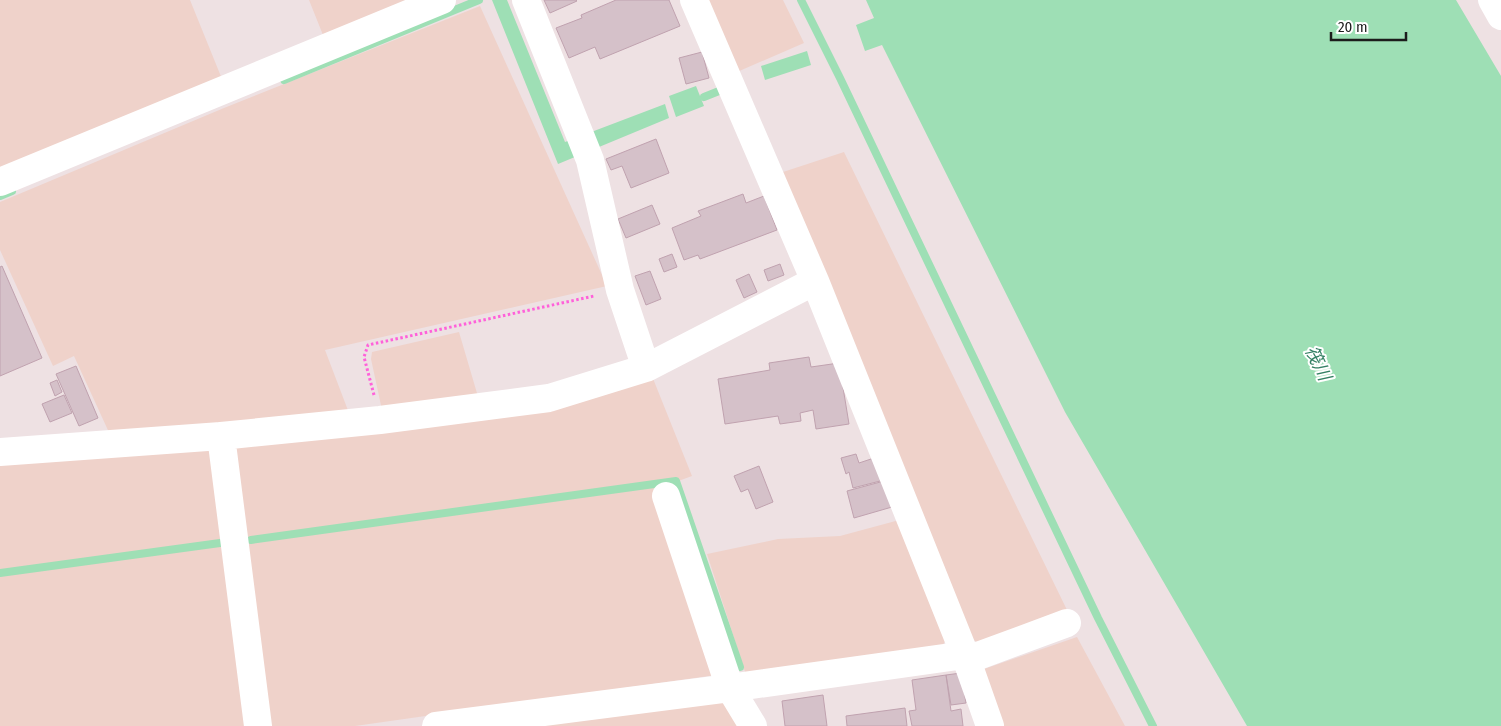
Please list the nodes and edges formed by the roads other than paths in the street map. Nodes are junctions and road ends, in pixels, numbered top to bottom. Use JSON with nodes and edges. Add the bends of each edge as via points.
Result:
{"nodes":[{"id":1,"x":442,"y":0,"type":"edge"},
{"id":2,"x":526,"y":0,"type":"edge"},
{"id":3,"x":694,"y":0,"type":"edge"},
{"id":4,"x":1492,"y":0,"type":"edge"},
{"id":5,"x":1501,"y":16,"type":"edge"},
{"id":6,"x":0,"y":182,"type":"edge"},
{"id":7,"x":816,"y":281,"type":"junction"},
{"id":8,"x":646,"y":368,"type":"junction"},
{"id":9,"x":221,"y":436,"type":"junction"},
{"id":10,"x":0,"y":452,"type":"edge"},
{"id":11,"x":666,"y":496,"type":"dead end"},
{"id":12,"x":1067,"y":623,"type":"dead end"},
{"id":13,"x":966,"y":657,"type":"junction"},
{"id":14,"x":730,"y":688,"type":"junction"},
{"id":15,"x":258,"y":726,"type":"edge"},
{"id":16,"x":436,"y":726,"type":"edge"},
{"id":17,"x":753,"y":726,"type":"edge"},
{"id":18,"x":990,"y":726,"type":"edge"}],
"edges":[{"from":1,"to":6,"type":"street"},
{"from":2,"to":8,"type":"street","via":[[590,160],[620,290]]},
{"from":3,"to":7,"type":"street"},
{"from":4,"to":5,"type":"street"},
{"from":7,"to":8,"type":"street"},
{"from":7,"to":13,"type":"street"},
{"from":8,"to":9,"type":"street","via":[[549,398]]},
{"from":9,"to":10,"type":"street"},
{"from":9,"to":15,"type":"street"},
{"from":11,"to":14,"type":"street"},
{"from":12,"to":13,"type":"street"},
{"from":13,"to":14,"type":"street"},
{"from":13,"to":18,"type":"street"},
{"from":14,"to":16,"type":"street"},
{"from":14,"to":17,"type":"street"}]}
